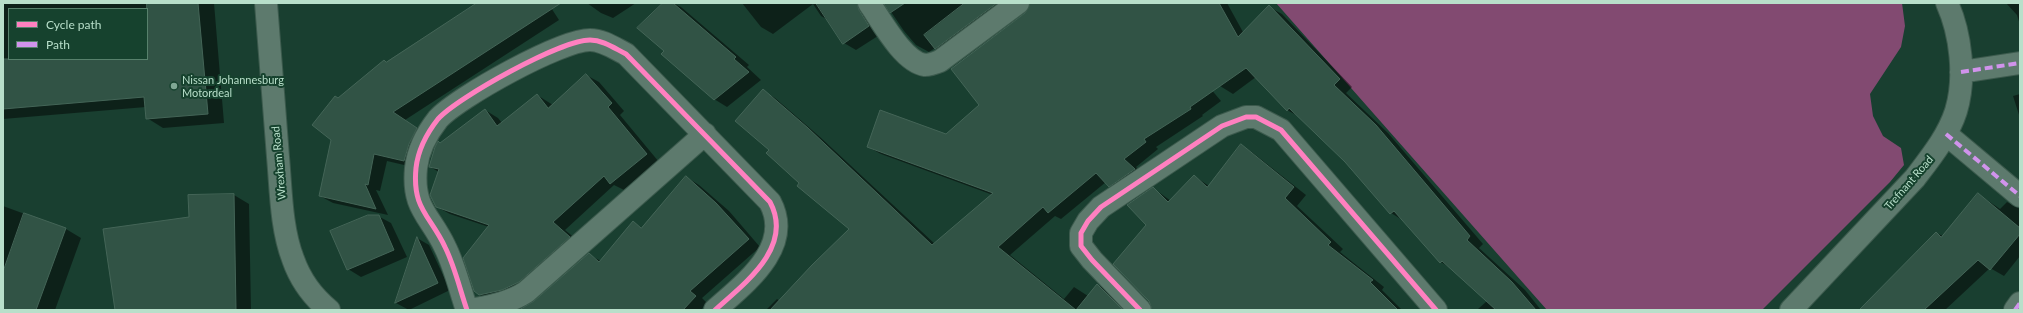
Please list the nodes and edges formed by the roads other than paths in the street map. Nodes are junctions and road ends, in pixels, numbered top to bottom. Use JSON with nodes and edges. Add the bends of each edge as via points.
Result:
{"nodes":[{"id":1,"x":266,"y":3,"type":"edge"},
{"id":2,"x":869,"y":3,"type":"edge"},
{"id":3,"x":1018,"y":3,"type":"edge"},
{"id":4,"x":1947,"y":3,"type":"edge"},
{"id":5,"x":2020,"y":63,"type":"edge"},
{"id":6,"x":1961,"y":72,"type":"junction"},
{"id":7,"x":705,"y":134,"type":"junction"},
{"id":8,"x":1946,"y":134,"type":"junction"},
{"id":9,"x":2020,"y":196,"type":"edge"},
{"id":10,"x":2020,"y":303,"type":"edge"},
{"id":11,"x":329,"y":310,"type":"edge"},
{"id":12,"x":469,"y":310,"type":"edge"},
{"id":13,"x":715,"y":310,"type":"edge"},
{"id":14,"x":1140,"y":310,"type":"edge"},
{"id":15,"x":1436,"y":310,"type":"edge"},
{"id":16,"x":1791,"y":310,"type":"edge"},
{"id":17,"x":2015,"y":310,"type":"edge"}],
"edges":[{"from":1,"to":11,"type":"street","name":"Wrexham Road","via":[[279,169],[288,239],[298,272],[312,293]]},
{"from":2,"to":3,"type":"street","via":[[906,56],[918,63],[930,65],[940,61]]},
{"from":4,"to":6,"type":"street","name":"Trefnant Road","via":[[1956,33]]},
{"from":5,"to":6,"type":"street"},
{"from":6,"to":8,"type":"street","name":"Trefnant Road","via":[[1956,109]]},
{"from":7,"to":12,"type":"street","via":[[526,292],[505,302]]},
{"from":7,"to":12,"type":"street","via":[[626,54],[603,42],[590,40],[566,45],[481,87],[439,119],[418,153],[416,169],[416,196],[446,249]]},
{"from":7,"to":13,"type":"street","via":[[770,202],[775,212],[777,227],[774,243],[753,276]]},
{"from":8,"to":9,"type":"street"},
{"from":8,"to":16,"type":"street","name":"Trefnant Road","via":[[1915,178]]},
{"from":10,"to":17,"type":"street"},
{"from":14,"to":15,"type":"street","via":[[1081,246],[1083,227],[1101,207],[1222,126],[1246,117],[1256,118],[1281,130]]}]}
